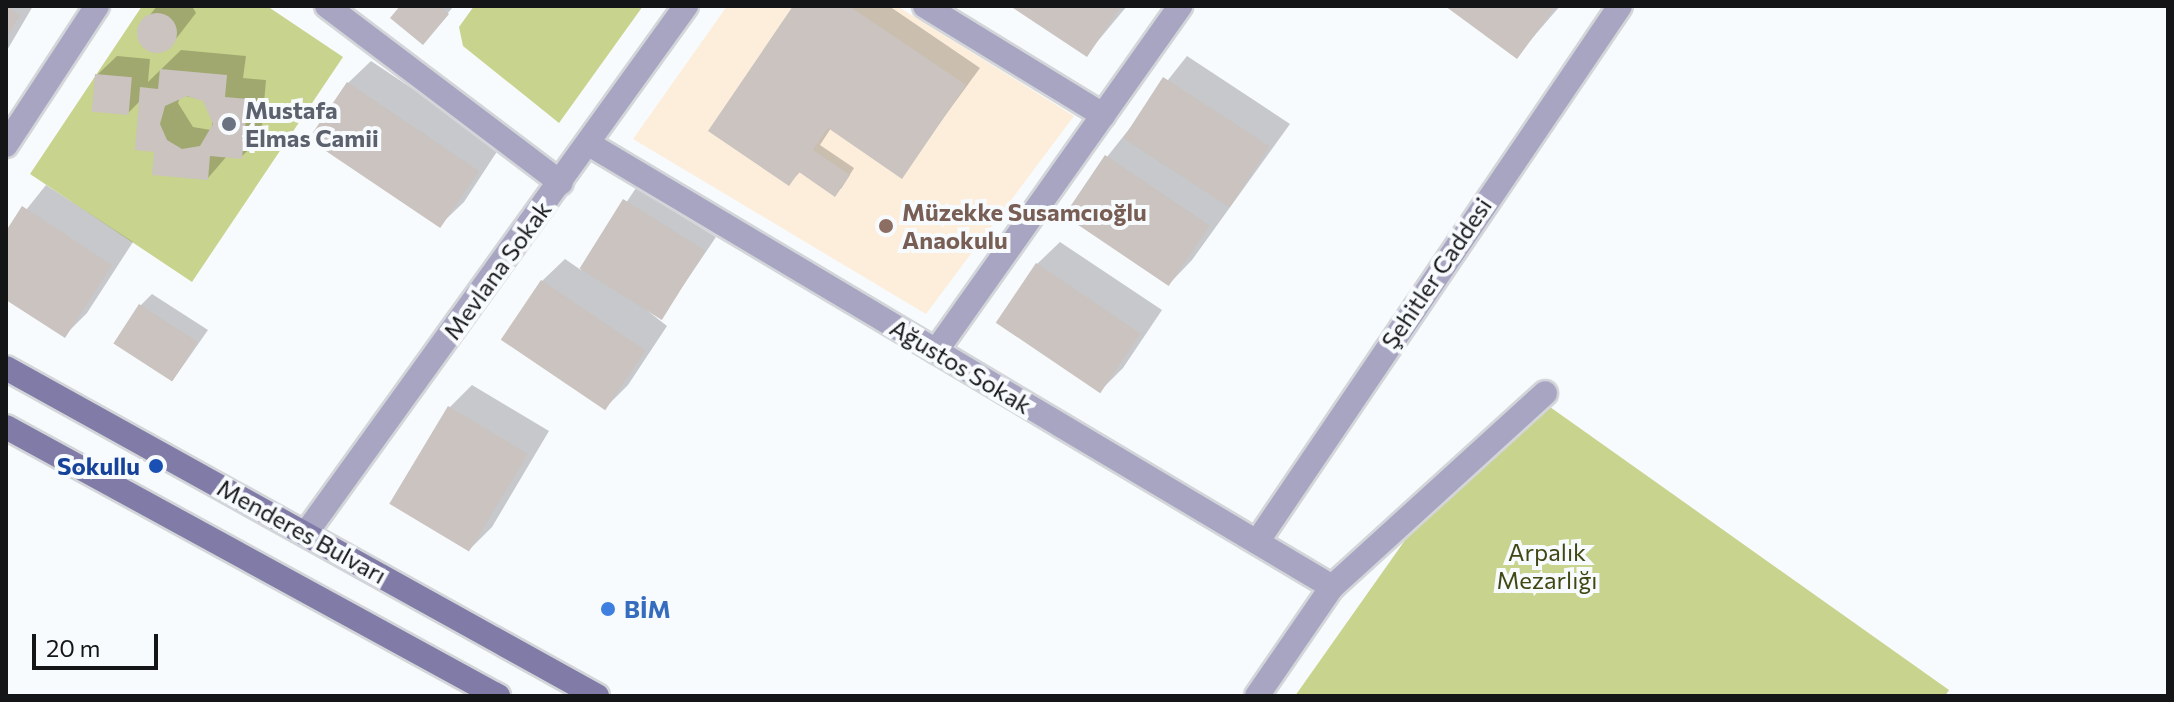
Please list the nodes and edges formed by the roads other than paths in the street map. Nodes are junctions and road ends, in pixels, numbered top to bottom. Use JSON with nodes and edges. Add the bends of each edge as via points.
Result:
{"nodes":[{"id":1,"x":97,"y":6,"type":"edge"},
{"id":2,"x":327,"y":6,"type":"edge"},
{"id":3,"x":686,"y":6,"type":"edge"},
{"id":4,"x":925,"y":6,"type":"edge"},
{"id":5,"x":1180,"y":6,"type":"edge"},
{"id":6,"x":1620,"y":6,"type":"edge"},
{"id":7,"x":1103,"y":115,"type":"junction"},
{"id":8,"x":589,"y":144,"type":"junction"},
{"id":9,"x":6,"y":145,"type":"edge"},
{"id":10,"x":561,"y":183,"type":"junction"},
{"id":11,"x":936,"y":351,"type":"junction"},
{"id":12,"x":6,"y":368,"type":"edge"},
{"id":13,"x":1545,"y":393,"type":"dead end"},
{"id":14,"x":6,"y":427,"type":"edge"},
{"id":15,"x":306,"y":533,"type":"junction"},
{"id":16,"x":1257,"y":542,"type":"junction"},
{"id":17,"x":1332,"y":587,"type":"junction"},
{"id":18,"x":498,"y":696,"type":"edge"},
{"id":19,"x":597,"y":696,"type":"edge"},
{"id":20,"x":1257,"y":696,"type":"edge"}],
"edges":[{"from":1,"to":9,"type":"street"},
{"from":2,"to":10,"type":"street"},
{"from":3,"to":8,"type":"street","name":"Mevlana Sokak"},
{"from":4,"to":7,"type":"street"},
{"from":5,"to":7,"type":"street"},
{"from":6,"to":16,"type":"street","name":"Şehitler Caddesi"},
{"from":7,"to":11,"type":"street"},
{"from":8,"to":10,"type":"street","name":"Mevlana Sokak"},
{"from":8,"to":11,"type":"street","name":"Ağustos Sokak"},
{"from":10,"to":15,"type":"street","name":"Mevlana Sokak"},
{"from":11,"to":16,"type":"street","name":"Ağustos Sokak"},
{"from":12,"to":15,"type":"main road","name":"Menderes Bulvarı"},
{"from":13,"to":17,"type":"street"},
{"from":14,"to":18,"type":"main road","name":"Menderes Bulvarı"},
{"from":15,"to":19,"type":"main road","name":"Menderes Bulvarı"},
{"from":16,"to":17,"type":"street","name":"Ağustos Sokak"},
{"from":17,"to":20,"type":"street"}]}
